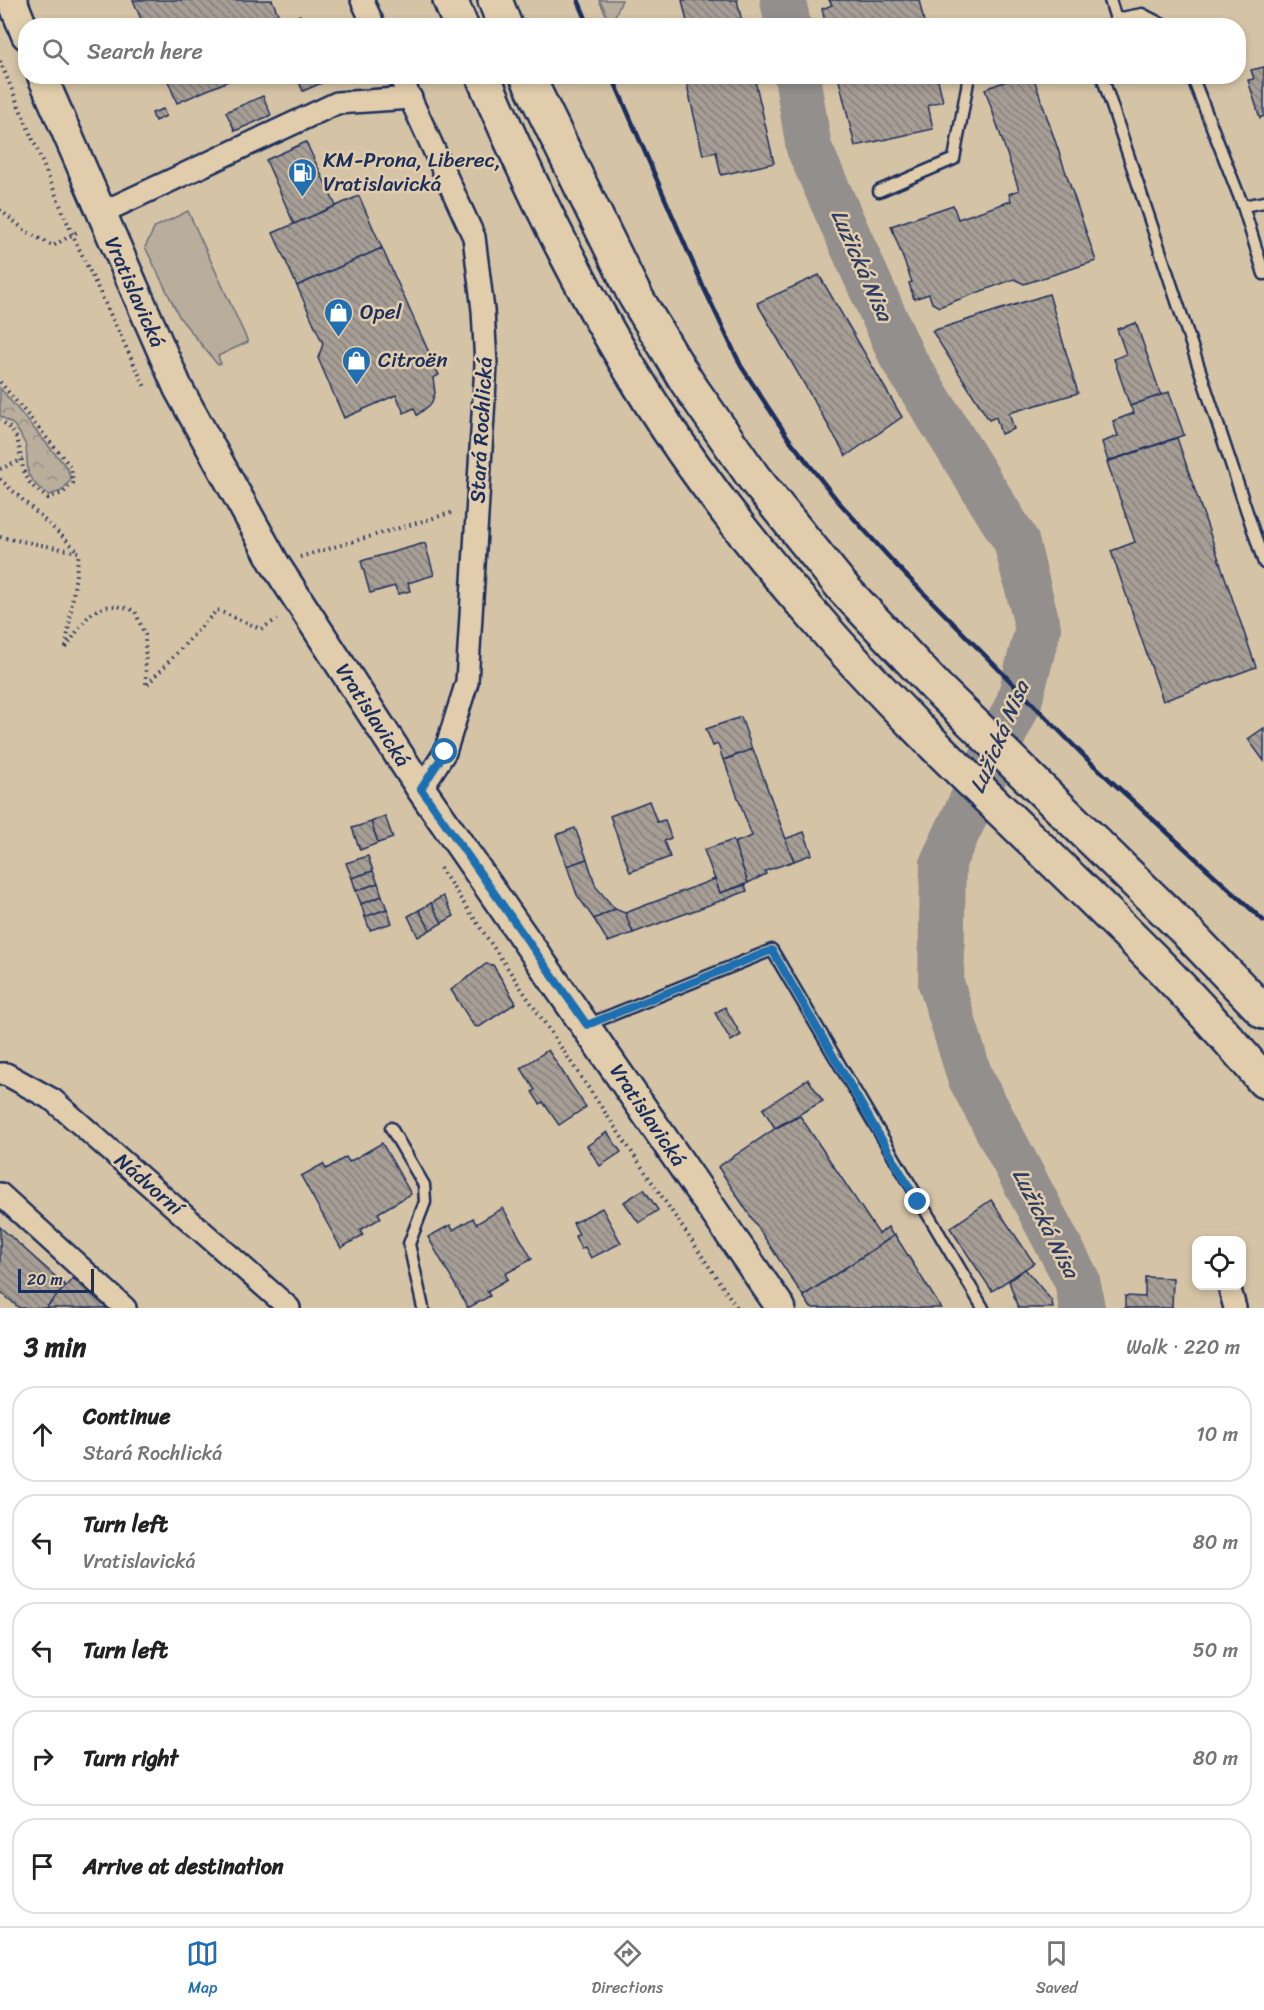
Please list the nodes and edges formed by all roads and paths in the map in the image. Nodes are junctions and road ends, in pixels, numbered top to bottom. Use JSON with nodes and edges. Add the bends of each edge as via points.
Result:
{"nodes":[{"id":1,"x":12,"y":0,"type":"edge"},
{"id":2,"x":362,"y":0,"type":"edge"},
{"id":3,"x":450,"y":0,"type":"edge"},
{"id":4,"x":495,"y":0,"type":"edge"},
{"id":5,"x":1110,"y":0,"type":"edge"},
{"id":6,"x":19,"y":18,"type":"edge"},
{"id":7,"x":370,"y":18,"type":"edge"},
{"id":8,"x":458,"y":18,"type":"edge"},
{"id":9,"x":503,"y":18,"type":"edge"},
{"id":10,"x":1114,"y":18,"type":"edge"},
{"id":11,"x":1128,"y":18,"type":"edge"},
{"id":12,"x":1150,"y":18,"type":"edge"},
{"id":13,"x":45,"y":84,"type":"edge"},
{"id":14,"x":404,"y":84,"type":"edge"},
{"id":15,"x":487,"y":84,"type":"edge"},
{"id":16,"x":531,"y":84,"type":"edge"},
{"id":17,"x":968,"y":84,"type":"edge"},
{"id":18,"x":1105,"y":84,"type":"edge"},
{"id":19,"x":1195,"y":84,"type":"edge"},
{"id":20,"x":411,"y":98,"type":"junction"},
{"id":21,"x":879,"y":191,"type":"dead end"},
{"id":22,"x":1264,"y":202,"type":"edge"},
{"id":23,"x":1243,"y":206,"type":"junction"},
{"id":24,"x":0,"y":210,"type":"edge"},
{"id":25,"x":100,"y":213,"type":"junction"},
{"id":26,"x":1264,"y":274,"type":"edge"},
{"id":27,"x":0,"y":382,"type":"edge"},
{"id":28,"x":0,"y":420,"type":"edge"},
{"id":29,"x":23,"y":459,"type":"junction"},
{"id":30,"x":0,"y":469,"type":"edge"},
{"id":31,"x":0,"y":479,"type":"edge"},
{"id":32,"x":478,"y":505,"type":"junction"},
{"id":33,"x":0,"y":537,"type":"edge"},
{"id":34,"x":79,"y":552,"type":"junction"},
{"id":35,"x":1264,"y":563,"type":"edge"},
{"id":36,"x":275,"y":564,"type":"junction"},
{"id":37,"x":277,"y":619,"type":"dead end"},
{"id":38,"x":421,"y":789,"type":"junction"},
{"id":39,"x":1264,"y":1012,"type":"edge"},
{"id":40,"x":587,"y":1025,"type":"junction"},
{"id":41,"x":0,"y":1074,"type":"edge"},
{"id":42,"x":1264,"y":1081,"type":"edge"},
{"id":43,"x":391,"y":1128,"type":"dead end"},
{"id":44,"x":0,"y":1194,"type":"edge"},
{"id":45,"x":1230,"y":1290,"type":"edge"},
{"id":46,"x":125,"y":1308,"type":"edge"},
{"id":47,"x":289,"y":1308,"type":"edge"},
{"id":48,"x":423,"y":1308,"type":"edge"},
{"id":49,"x":781,"y":1308,"type":"edge"},
{"id":50,"x":983,"y":1308,"type":"edge"},
{"id":51,"x":1235,"y":1308,"type":"edge"}],
"edges":[{"from":1,"to":6,"type":"street"},
{"from":2,"to":7,"type":"street"},
{"from":3,"to":8,"type":"highway"},
{"from":4,"to":9,"type":"highway"},
{"from":5,"to":10,"type":"lane"},
{"from":11,"to":12,"type":"lane","via":[[1142,14]]},
{"from":13,"to":25,"type":"street","name":"Vratislavická"},
{"from":14,"to":20,"type":"street","name":"Stará Rochlická"},
{"from":15,"to":42,"type":"highway","via":[[549,221],[595,310],[652,405],[719,502],[812,615],[882,690],[1154,962]]},
{"from":16,"to":39,"type":"highway","via":[[634,294],[687,382],[761,488],[844,589],[936,687]]},
{"from":17,"to":21,"type":"lane","via":[[954,159]]},
{"from":18,"to":35,"type":"lane"},
{"from":19,"to":23,"type":"lane"},
{"from":20,"to":25,"type":"street","via":[[337,103]]},
{"from":20,"to":32,"type":"street","name":"Stará Rochlická","via":[[474,237],[486,365]]},
{"from":22,"to":23,"type":"lane"},
{"from":23,"to":26,"type":"lane"},
{"from":24,"to":25,"type":"path","via":[[27,232],[53,246],[73,236]]},
{"from":25,"to":36,"type":"street","name":"Vratislavická","via":[[178,388]]},
{"from":27,"to":29,"type":"path","via":[[71,467],[73,483],[63,493],[48,498],[25,475]]},
{"from":28,"to":29,"type":"path","via":[[17,436]]},
{"from":29,"to":30,"type":"path"},
{"from":31,"to":34,"type":"path"},
{"from":32,"to":36,"type":"path"},
{"from":32,"to":38,"type":"street","name":"Stará Rochlická","via":[[467,682],[445,752]]},
{"from":33,"to":34,"type":"path"},
{"from":34,"to":37,"type":"path","via":[[66,648],[90,613],[116,604],[135,611],[145,634],[146,686],[217,610],[261,629]]},
{"from":36,"to":38,"type":"street","name":"Vratislavická"},
{"from":38,"to":40,"type":"street","name":"Vratislavická"},
{"from":40,"to":49,"type":"street","name":"Vratislavická"},
{"from":40,"to":50,"type":"lane","via":[[772,950]]},
{"from":41,"to":47,"type":"street","name":"Nádvorní","via":[[52,1100]]},
{"from":43,"to":48,"type":"lane","via":[[424,1185],[425,1202],[409,1244]]},
{"from":44,"to":46,"type":"street"},
{"from":45,"to":51,"type":"street"}]}
